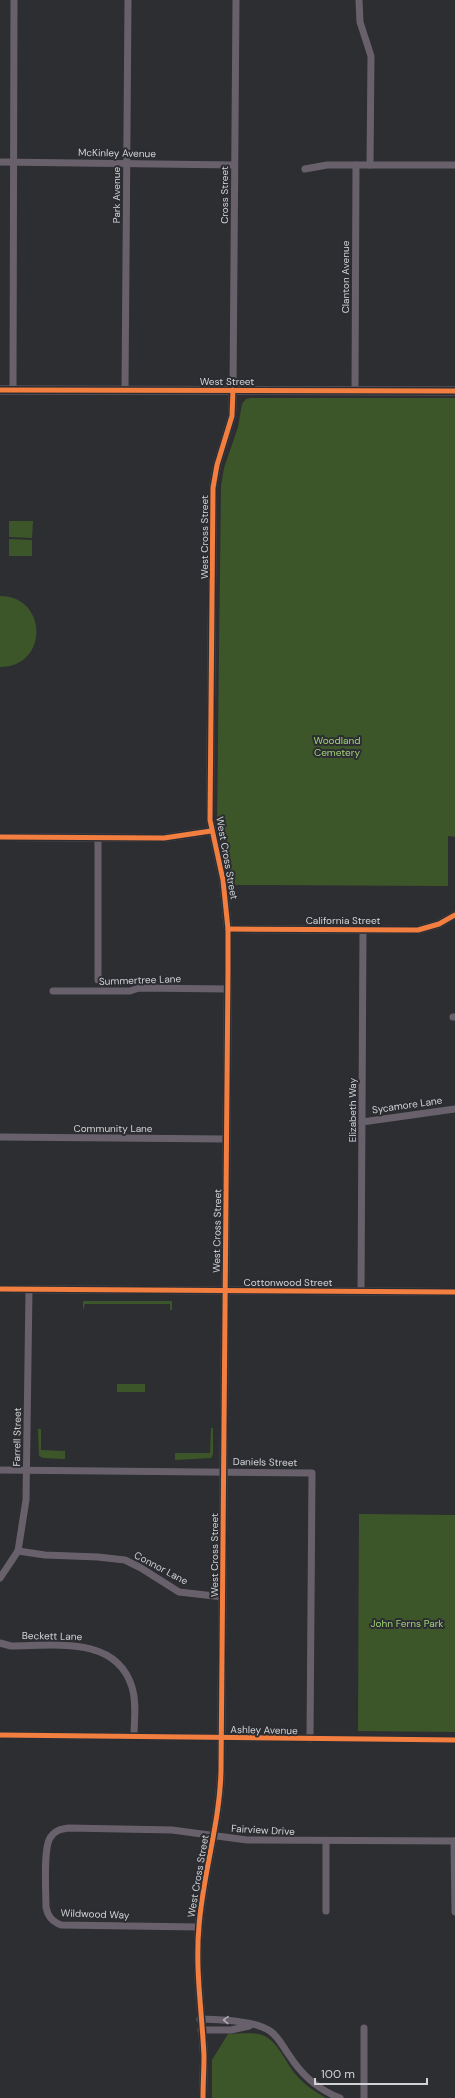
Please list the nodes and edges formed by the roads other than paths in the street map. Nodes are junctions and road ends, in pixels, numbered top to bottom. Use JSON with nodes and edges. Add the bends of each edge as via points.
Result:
{"nodes":[{"id":1,"x":14,"y":0,"type":"edge"},
{"id":2,"x":128,"y":0,"type":"edge"},
{"id":3,"x":236,"y":0,"type":"edge"},
{"id":4,"x":359,"y":0,"type":"edge"},
{"id":5,"x":0,"y":162,"type":"edge"},
{"id":6,"x":14,"y":162,"type":"junction"},
{"id":7,"x":126,"y":163,"type":"junction"},
{"id":8,"x":234,"y":164,"type":"junction"},
{"id":9,"x":356,"y":165,"type":"junction"},
{"id":10,"x":370,"y":165,"type":"junction"},
{"id":11,"x":455,"y":165,"type":"edge"},
{"id":12,"x":304,"y":169,"type":"dead end"},
{"id":13,"x":0,"y":390,"type":"edge"},
{"id":14,"x":13,"y":390,"type":"junction"},
{"id":15,"x":125,"y":390,"type":"junction"},
{"id":16,"x":233,"y":390,"type":"junction"},
{"id":17,"x":355,"y":390,"type":"junction"},
{"id":18,"x":455,"y":391,"type":"edge"},
{"id":19,"x":211,"y":832,"type":"junction"},
{"id":20,"x":0,"y":837,"type":"edge"},
{"id":21,"x":98,"y":838,"type":"junction"},
{"id":22,"x":455,"y":915,"type":"edge"},
{"id":23,"x":228,"y":929,"type":"junction"},
{"id":24,"x":363,"y":930,"type":"junction"},
{"id":25,"x":98,"y":980,"type":"dead end"},
{"id":26,"x":228,"y":989,"type":"junction"},
{"id":27,"x":53,"y":991,"type":"dead end"},
{"id":28,"x":455,"y":1109,"type":"edge"},
{"id":29,"x":362,"y":1122,"type":"junction"},
{"id":30,"x":0,"y":1137,"type":"edge"},
{"id":31,"x":226,"y":1139,"type":"junction"},
{"id":32,"x":0,"y":1289,"type":"edge"},
{"id":33,"x":29,"y":1290,"type":"junction"},
{"id":34,"x":225,"y":1291,"type":"junction"},
{"id":35,"x":361,"y":1291,"type":"junction"},
{"id":36,"x":455,"y":1292,"type":"edge"},
{"id":37,"x":0,"y":1470,"type":"edge"},
{"id":38,"x":27,"y":1470,"type":"junction"},
{"id":39,"x":223,"y":1471,"type":"junction"},
{"id":40,"x":18,"y":1551,"type":"junction"},
{"id":41,"x":0,"y":1578,"type":"edge"},
{"id":42,"x":223,"y":1597,"type":"junction"},
{"id":43,"x":0,"y":1643,"type":"edge"},
{"id":44,"x":0,"y":1735,"type":"edge"},
{"id":45,"x":134,"y":1736,"type":"junction"},
{"id":46,"x":221,"y":1738,"type":"junction"},
{"id":47,"x":310,"y":1739,"type":"junction"},
{"id":48,"x":455,"y":1740,"type":"edge"},
{"id":49,"x":213,"y":1836,"type":"junction"},
{"id":50,"x":50,"y":1838,"type":"joint"},
{"id":51,"x":454,"y":1841,"type":"edge"},
{"id":52,"x":326,"y":1842,"type":"junction"},
{"id":53,"x":326,"y":1911,"type":"dead end"},
{"id":54,"x":455,"y":1912,"type":"edge"},
{"id":55,"x":198,"y":1927,"type":"junction"},
{"id":56,"x":200,"y":2019,"type":"junction"},
{"id":57,"x":251,"y":2025,"type":"junction"},
{"id":58,"x":364,"y":2028,"type":"dead end"},
{"id":59,"x":201,"y":2030,"type":"junction"},
{"id":60,"x":203,"y":2098,"type":"edge"},
{"id":61,"x":340,"y":2098,"type":"edge"},
{"id":62,"x":364,"y":2098,"type":"edge"}],
"edges":[{"from":1,"to":6,"type":"street"},
{"from":2,"to":7,"type":"street","name":"Park Avenue"},
{"from":3,"to":8,"type":"street","name":"Cross Street"},
{"from":4,"to":10,"type":"street","via":[[360,22],[371,56]]},
{"from":5,"to":6,"type":"street","name":"McKinley Avenue"},
{"from":6,"to":7,"type":"street","name":"McKinley Avenue"},
{"from":6,"to":14,"type":"street"},
{"from":7,"to":8,"type":"street","name":"McKinley Avenue"},
{"from":7,"to":15,"type":"street","name":"Park Avenue"},
{"from":8,"to":16,"type":"street","name":"Cross Street"},
{"from":9,"to":10,"type":"street"},
{"from":9,"to":12,"type":"street","via":[[327,165]]},
{"from":9,"to":17,"type":"street","name":"Clanton Avenue"},
{"from":10,"to":11,"type":"street"},
{"from":13,"to":14,"type":"main road","name":"West Street"},
{"from":14,"to":15,"type":"main road","name":"West Street"},
{"from":15,"to":16,"type":"main road","name":"West Street"},
{"from":16,"to":17,"type":"main road","name":"West Street"},
{"from":16,"to":19,"type":"street","name":"West Cross Street","via":[[232,416],[216,465],[213,488]]},
{"from":17,"to":18,"type":"main road","name":"West Street"},
{"from":19,"to":21,"type":"street","via":[[168,838]]},
{"from":19,"to":23,"type":"street","name":"West Cross Street","via":[[220,865]]},
{"from":20,"to":21,"type":"street"},
{"from":21,"to":25,"type":"street"},
{"from":22,"to":24,"type":"street","name":"California Street","via":[[425,929]]},
{"from":23,"to":24,"type":"street","name":"California Street"},
{"from":23,"to":26,"type":"street","name":"West Cross Street"},
{"from":24,"to":29,"type":"street","name":"Elizabeth Way"},
{"from":26,"to":27,"type":"street","name":"Summertree Lane","via":[[139,988],[130,991]]},
{"from":26,"to":31,"type":"street","name":"West Cross Street"},
{"from":28,"to":29,"type":"street","name":"Sycamore Lane"},
{"from":29,"to":35,"type":"street","name":"Elizabeth Way"},
{"from":30,"to":31,"type":"street","name":"Community Lane"},
{"from":31,"to":34,"type":"street","name":"West Cross Street"},
{"from":32,"to":33,"type":"street","name":"Cottonwood Street"},
{"from":33,"to":34,"type":"street","name":"Cottonwood Street"},
{"from":33,"to":38,"type":"street","name":"Farrell Street"},
{"from":34,"to":35,"type":"street","name":"Cottonwood Street"},
{"from":34,"to":39,"type":"street","name":"West Cross Street"},
{"from":35,"to":36,"type":"street","name":"Cottonwood Street"},
{"from":37,"to":38,"type":"street","name":"Daniels Street"},
{"from":38,"to":39,"type":"street","name":"Daniels Street"},
{"from":38,"to":40,"type":"street","name":"Farrell Street","via":[[26,1500]]},
{"from":39,"to":42,"type":"street","name":"West Cross Street"},
{"from":39,"to":47,"type":"street","name":"Daniels Street","via":[[312,1473]]},
{"from":40,"to":41,"type":"street","name":"Farrell Street"},
{"from":40,"to":42,"type":"street","name":"Connor Lane","via":[[125,1560],[179,1592]]},
{"from":42,"to":46,"type":"street","name":"West Cross Street"},
{"from":43,"to":45,"type":"street","name":"Beckett Lane","via":[[11,1646],[84,1646],[104,1653],[117,1662],[132,1688],[135,1705]]},
{"from":44,"to":45,"type":"street","name":"Ashley Avenue"},
{"from":45,"to":46,"type":"street","name":"Ashley Avenue"},
{"from":46,"to":47,"type":"street","name":"Ashley Avenue"},
{"from":46,"to":49,"type":"street","name":"West Cross Street","via":[[220,1804]]},
{"from":47,"to":48,"type":"street","name":"Ashley Avenue"},
{"from":49,"to":50,"type":"street","name":"Fairview Drive","via":[[172,1830],[69,1828],[58,1830]]},
{"from":49,"to":52,"type":"street","name":"Fairview Drive","via":[[248,1840]]},
{"from":49,"to":55,"type":"street","name":"West Cross Street"},
{"from":50,"to":55,"type":"street","name":"Wildwood Way","via":[[47,1848],[46,1907],[48,1916],[55,1922],[61,1925]]},
{"from":51,"to":52,"type":"street","name":"Fairview Drive"},
{"from":51,"to":54,"type":"street"},
{"from":52,"to":53,"type":"street"},
{"from":55,"to":56,"type":"street","name":"West Cross Street","via":[[197,1985]]},
{"from":57,"to":56,"type":"street","one_way":true,"via":[[231,2020]]},
{"from":56,"to":59,"type":"street","name":"West Cross Street"},
{"from":57,"to":59,"type":"street","via":[[231,2030]]},
{"from":57,"to":61,"type":"street","via":[[270,2031],[305,2075],[318,2087]]},
{"from":58,"to":62,"type":"street"},
{"from":59,"to":60,"type":"street","name":"West Cross Street","via":[[204,2055]]}]}
